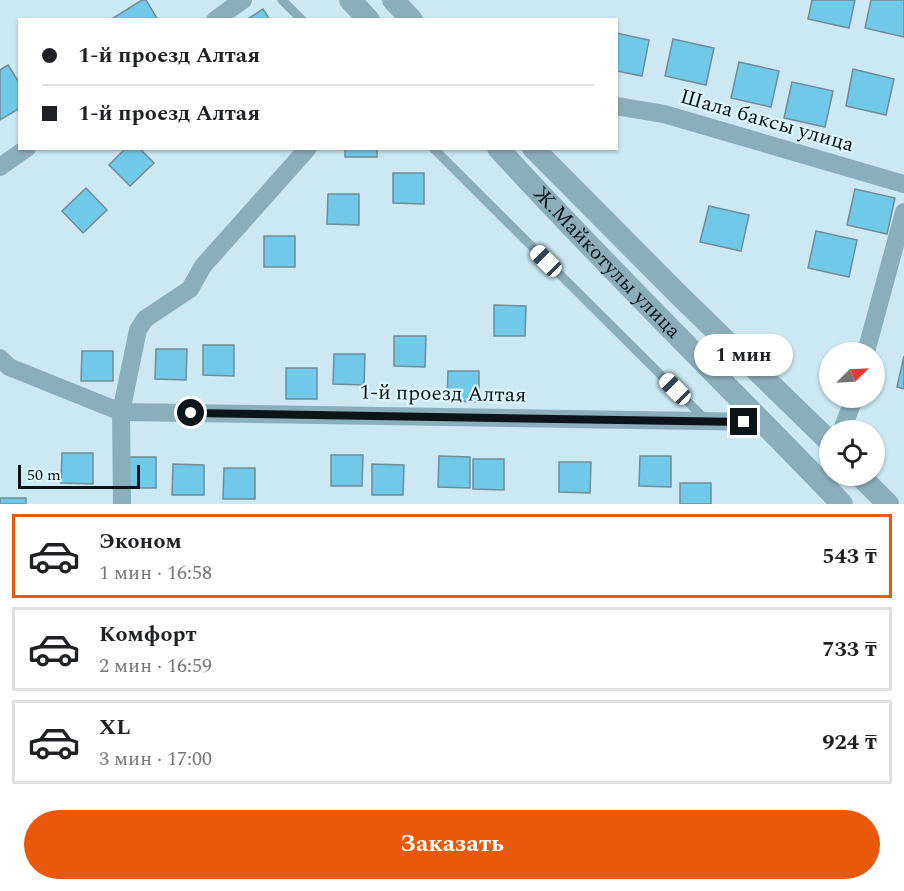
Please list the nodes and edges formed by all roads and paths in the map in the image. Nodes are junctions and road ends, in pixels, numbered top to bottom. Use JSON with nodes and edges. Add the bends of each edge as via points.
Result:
{"nodes":[{"id":1,"x":243,"y":0,"type":"edge"},
{"id":2,"x":282,"y":0,"type":"edge"},
{"id":3,"x":350,"y":0,"type":"edge"},
{"id":4,"x":393,"y":0,"type":"edge"},
{"id":5,"x":218,"y":18,"type":"edge"},
{"id":6,"x":300,"y":18,"type":"edge"},
{"id":7,"x":367,"y":18,"type":"edge"},
{"id":8,"x":410,"y":18,"type":"edge"},
{"id":9,"x":618,"y":106,"type":"edge"},
{"id":10,"x":24,"y":150,"type":"edge"},
{"id":11,"x":306,"y":150,"type":"edge"},
{"id":12,"x":435,"y":150,"type":"edge"},
{"id":13,"x":500,"y":150,"type":"edge"},
{"id":14,"x":535,"y":150,"type":"edge"},
{"id":15,"x":0,"y":167,"type":"edge"},
{"id":16,"x":904,"y":184,"type":"edge"},
{"id":17,"x":904,"y":212,"type":"edge"},
{"id":18,"x":680,"y":296,"type":"junction"},
{"id":19,"x":659,"y":317,"type":"junction"},
{"id":20,"x":869,"y":342,"type":"edge"},
{"id":21,"x":3,"y":365,"type":"edge"},
{"id":22,"x":121,"y":412,"type":"junction"},
{"id":23,"x":707,"y":421,"type":"junction"},
{"id":24,"x":763,"y":422,"type":"junction"},
{"id":25,"x":819,"y":431,"type":"edge"},
{"id":26,"x":870,"y":486,"type":"edge"},
{"id":27,"x":122,"y":504,"type":"edge"},
{"id":28,"x":842,"y":504,"type":"edge"},
{"id":29,"x":888,"y":504,"type":"edge"}],
"edges":[{"from":1,"to":5,"type":"street"},
{"from":2,"to":6,"type":"lane"},
{"from":3,"to":7,"type":"street"},
{"from":4,"to":8,"type":"street"},
{"from":9,"to":16,"type":"street","name":"Шала баксы улица","via":[[664,114]]},
{"from":10,"to":15,"type":"street"},
{"from":11,"to":22,"type":"street","via":[[203,266],[190,289],[145,319],[138,330]]},
{"from":12,"to":23,"type":"lane"},
{"from":13,"to":19,"type":"street","name":"Ж.Майкотулы улица"},
{"from":14,"to":18,"type":"street","name":"Ж.Майкотулы улица"},
{"from":17,"to":20,"type":"street"},
{"from":18,"to":19,"type":"street"},
{"from":18,"to":25,"type":"street","name":"Ж.Майкотулы улица"},
{"from":19,"to":24,"type":"street","name":"Ж.Майкотулы улица"},
{"from":21,"to":22,"type":"street"},
{"from":22,"to":23,"type":"street","name":"1-й проезд Алтая"},
{"from":22,"to":27,"type":"street"},
{"from":23,"to":24,"type":"street","name":"1-й проезд Алтая"},
{"from":24,"to":28,"type":"street","name":"Ж.Майкотулы улица"},
{"from":26,"to":29,"type":"street"}]}
